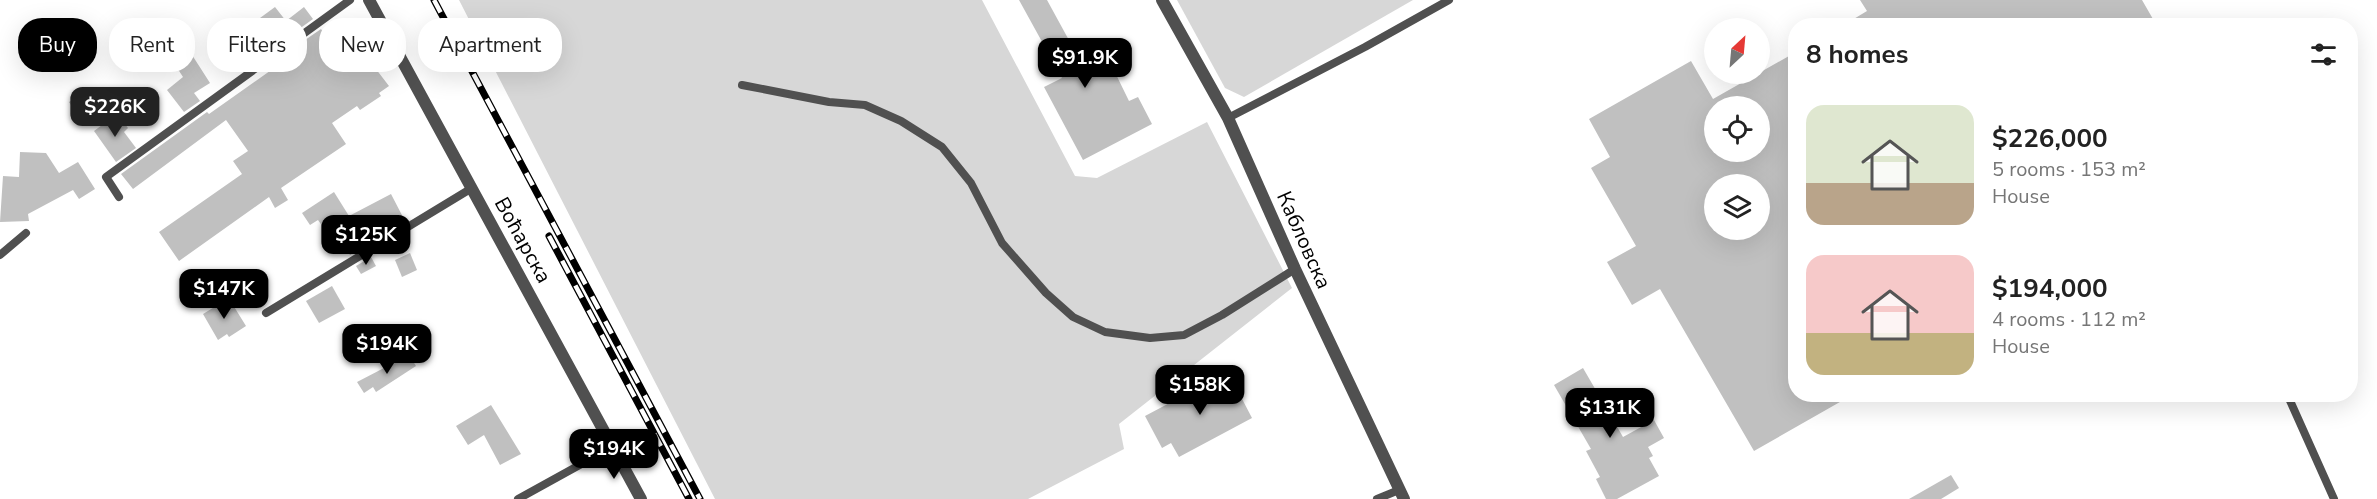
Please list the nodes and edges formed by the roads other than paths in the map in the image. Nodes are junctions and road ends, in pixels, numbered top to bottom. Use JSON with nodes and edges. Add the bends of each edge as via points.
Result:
{"nodes":[{"id":1,"x":351,"y":0,"type":"edge"},
{"id":2,"x":369,"y":0,"type":"edge"},
{"id":3,"x":1162,"y":0,"type":"edge"},
{"id":4,"x":1449,"y":0,"type":"edge"},
{"id":5,"x":741,"y":85,"type":"dead end"},
{"id":6,"x":1228,"y":118,"type":"junction"},
{"id":7,"x":472,"y":188,"type":"junction"},
{"id":8,"x":118,"y":197,"type":"dead end"},
{"id":9,"x":27,"y":233,"type":"dead end"},
{"id":10,"x":0,"y":255,"type":"edge"},
{"id":11,"x":1295,"y":269,"type":"junction"},
{"id":12,"x":266,"y":313,"type":"dead end"},
{"id":13,"x":2291,"y":402,"type":"edge"},
{"id":14,"x":614,"y":446,"type":"junction"},
{"id":15,"x":1402,"y":495,"type":"edge"},
{"id":16,"x":518,"y":499,"type":"edge"},
{"id":17,"x":641,"y":499,"type":"edge"},
{"id":18,"x":1377,"y":499,"type":"edge"},
{"id":19,"x":2334,"y":499,"type":"edge"}],
"edges":[{"from":1,"to":8,"type":"lane","via":[[106,177]]},
{"from":2,"to":7,"type":"street","name":"Воћарска"},
{"from":3,"to":6,"type":"street","name":"Кабловска"},
{"from":4,"to":6,"type":"lane"},
{"from":5,"to":11,"type":"lane","via":[[864,105],[942,147],[971,183],[1002,243],[1046,293],[1073,317],[1105,332],[1150,338],[1184,335]]},
{"from":6,"to":11,"type":"street","name":"Кабловска"},
{"from":7,"to":12,"type":"lane"},
{"from":7,"to":14,"type":"street","name":"Воћарска"},
{"from":9,"to":10,"type":"lane"},
{"from":11,"to":15,"type":"street","name":"Кабловска"},
{"from":13,"to":19,"type":"lane"},
{"from":14,"to":16,"type":"lane"},
{"from":14,"to":17,"type":"street","name":"Воћарска"},
{"from":15,"to":18,"type":"lane"}]}
